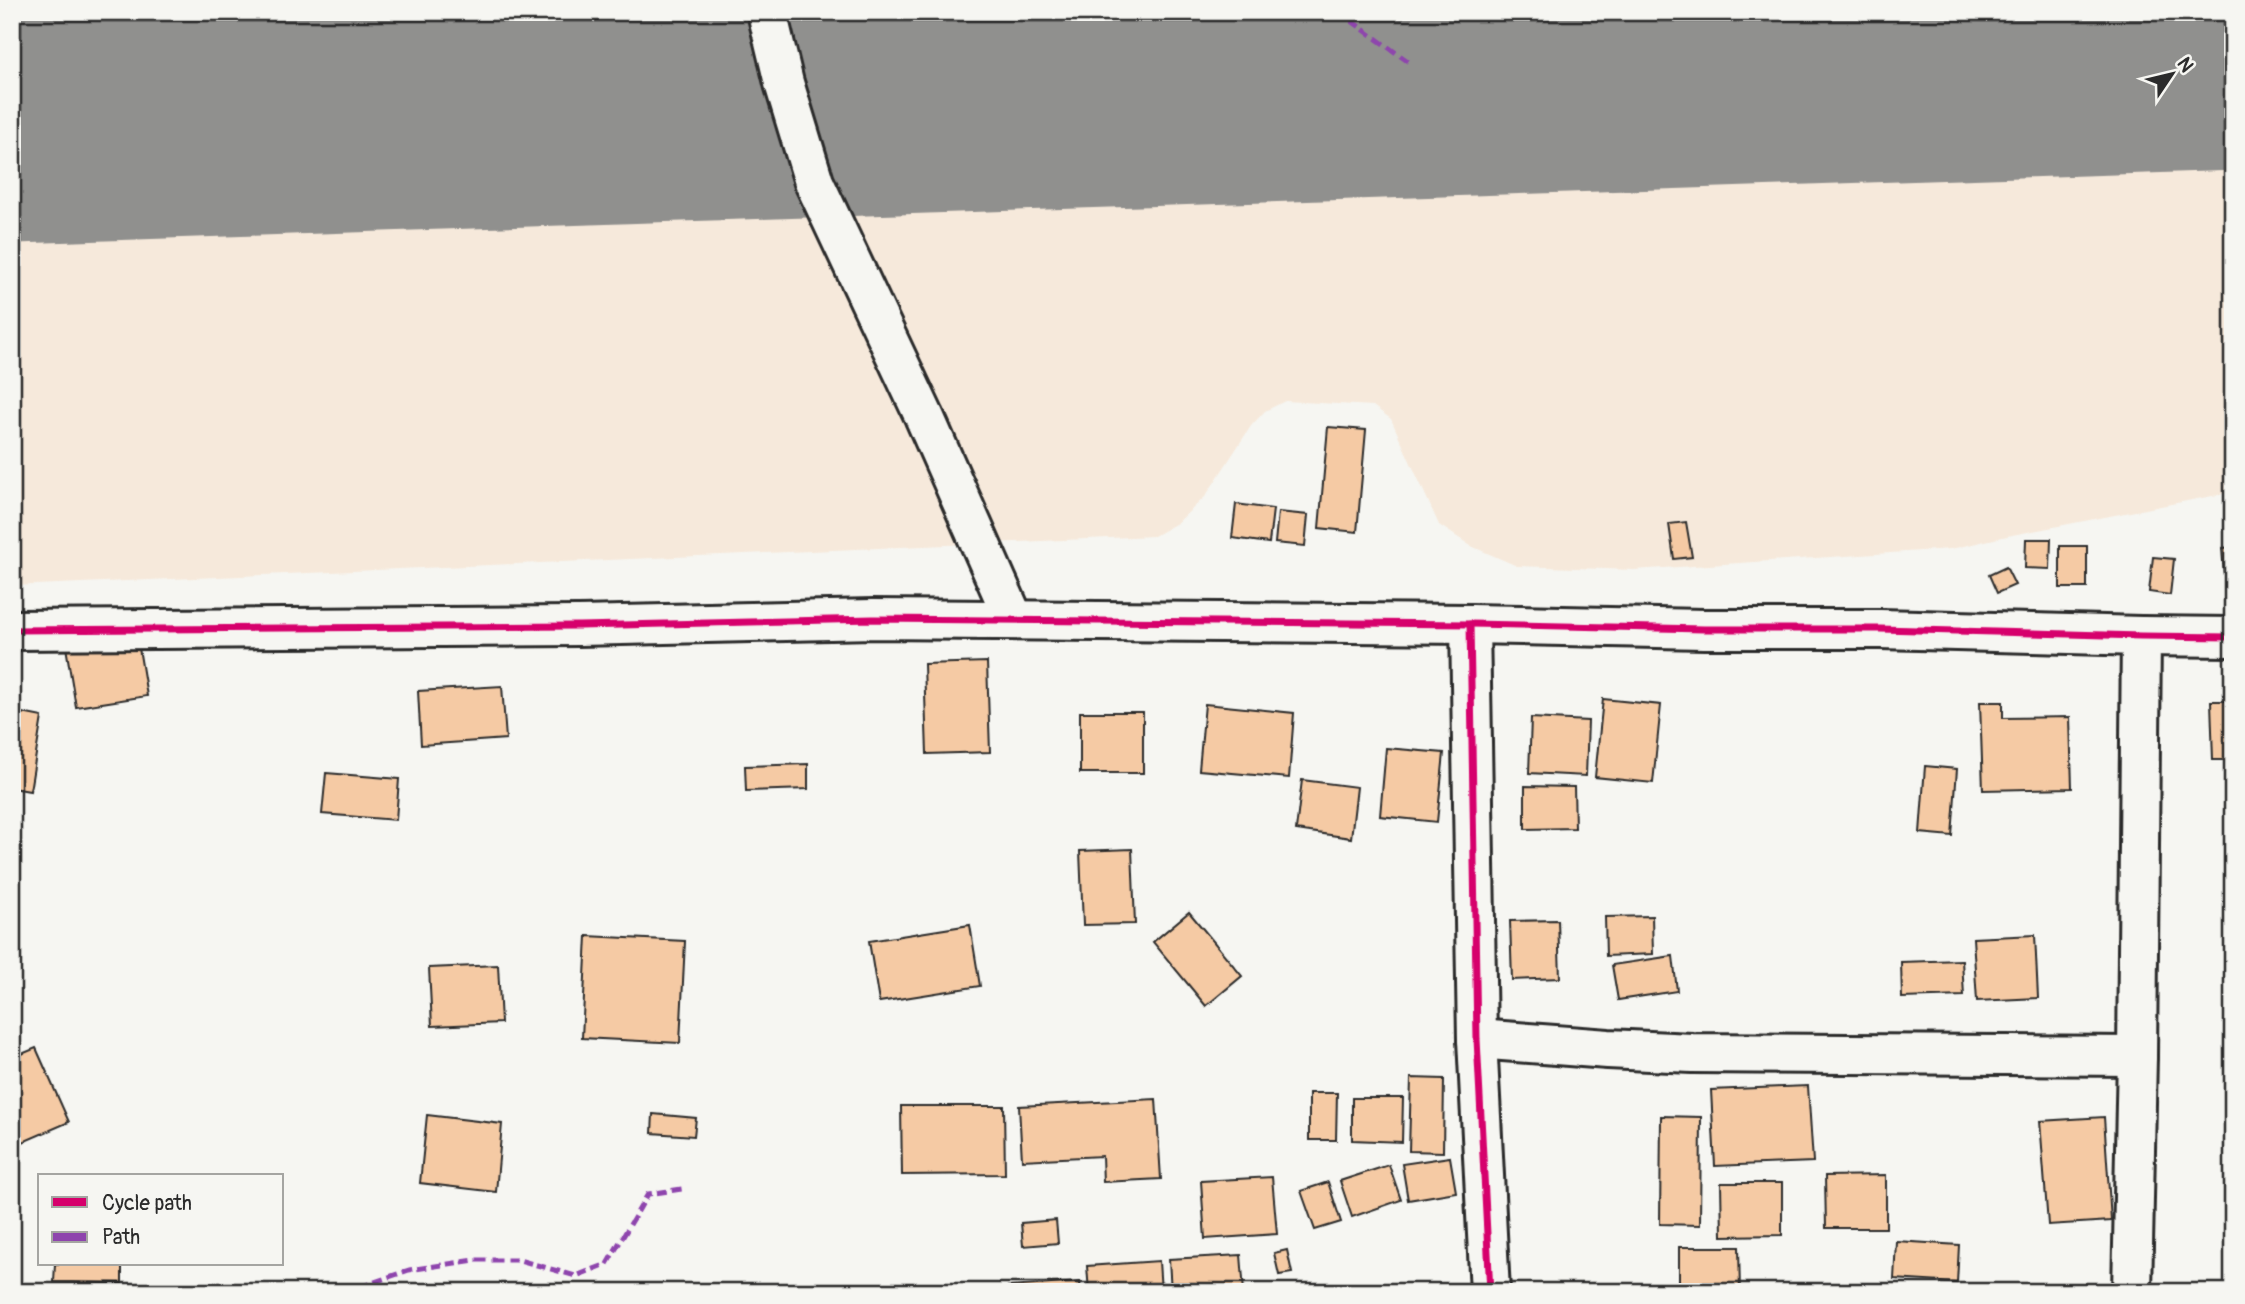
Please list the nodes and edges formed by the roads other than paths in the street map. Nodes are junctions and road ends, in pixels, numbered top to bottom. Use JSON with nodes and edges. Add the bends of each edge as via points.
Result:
{"nodes":[{"id":1,"x":767,"y":12,"type":"edge"},
{"id":2,"x":1014,"y":620,"type":"junction"},
{"id":3,"x":1469,"y":625,"type":"junction"},
{"id":4,"x":12,"y":630,"type":"edge"},
{"id":5,"x":2141,"y":636,"type":"junction"},
{"id":6,"x":2233,"y":637,"type":"edge"},
{"id":7,"x":1477,"y":1039,"type":"junction"},
{"id":8,"x":2137,"y":1056,"type":"junction"},
{"id":9,"x":1490,"y":1292,"type":"edge"},
{"id":10,"x":2132,"y":1292,"type":"edge"}],
"edges":[{"from":1,"to":2,"type":"street","via":[[814,182]]},
{"from":2,"to":3,"type":"street"},
{"from":2,"to":4,"type":"street"},
{"from":3,"to":5,"type":"street"},
{"from":3,"to":7,"type":"street"},
{"from":5,"to":6,"type":"street"},
{"from":5,"to":8,"type":"street"},
{"from":7,"to":8,"type":"street","via":[[1692,1052]]},
{"from":7,"to":9,"type":"street"},
{"from":8,"to":10,"type":"street"}]}
